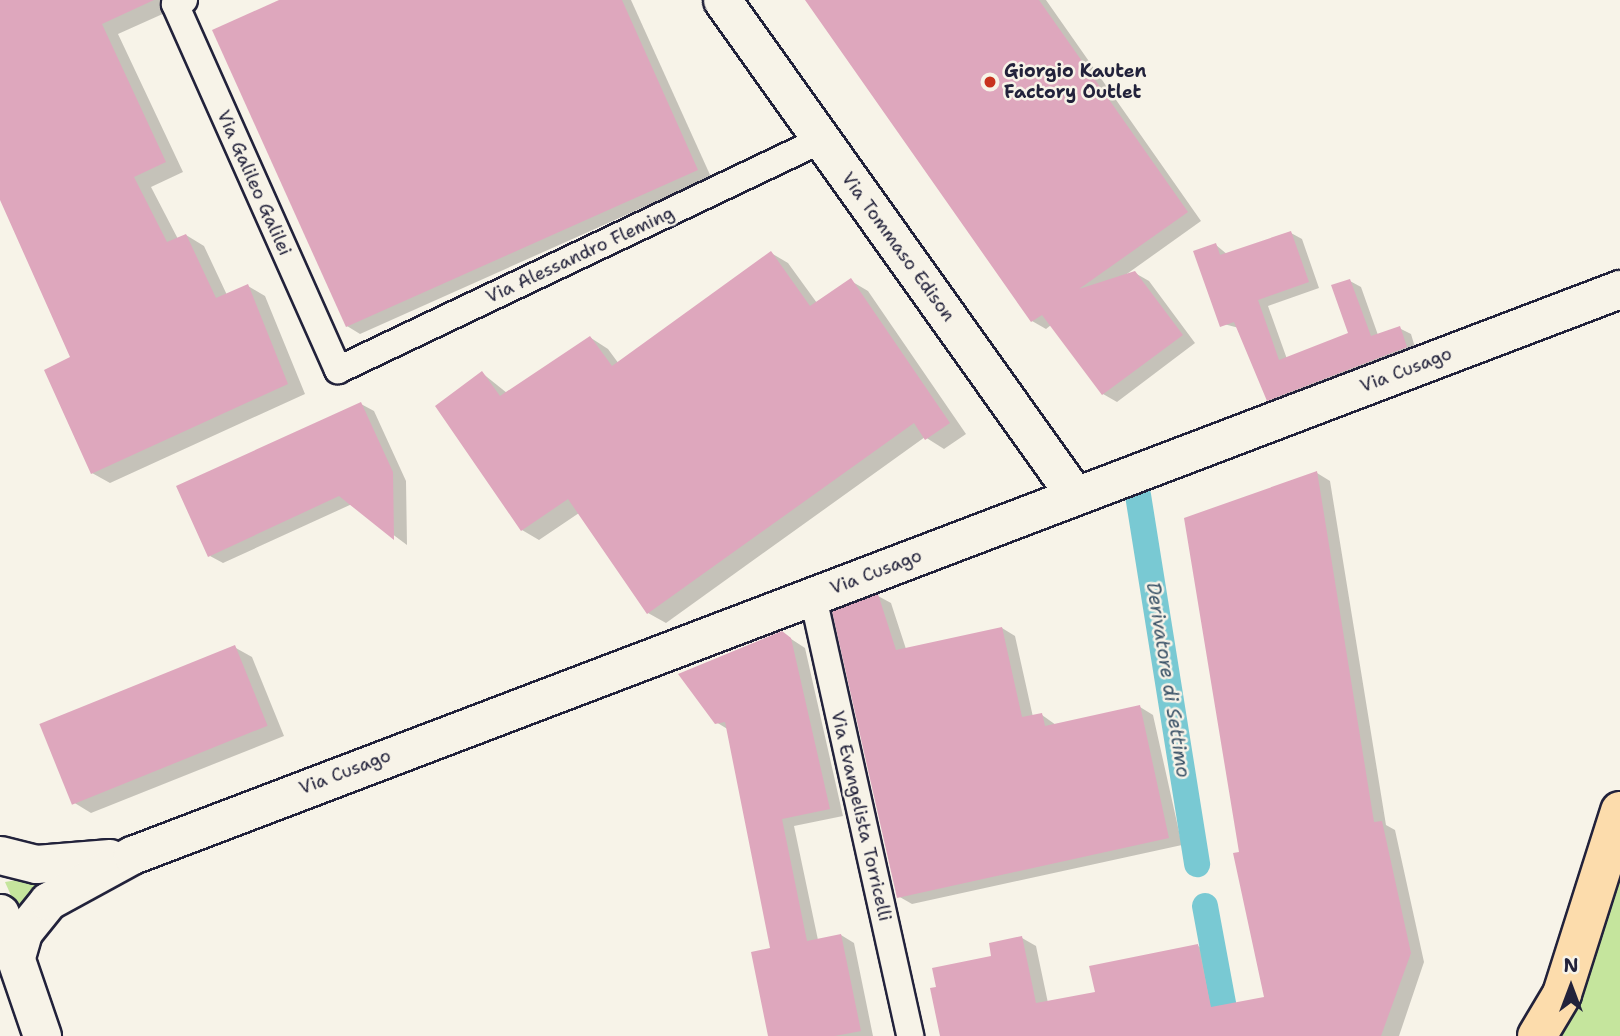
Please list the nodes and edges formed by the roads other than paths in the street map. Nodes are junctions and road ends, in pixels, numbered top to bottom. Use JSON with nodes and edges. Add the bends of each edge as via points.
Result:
{"nodes":[{"id":1,"x":184,"y":0,"type":"edge"},
{"id":2,"x":722,"y":0,"type":"edge"},
{"id":3,"x":821,"y":140,"type":"junction"},
{"id":4,"x":1620,"y":289,"type":"edge"},
{"id":5,"x":338,"y":370,"type":"joint"},
{"id":6,"x":1074,"y":494,"type":"junction"},
{"id":7,"x":813,"y":597,"type":"junction"},
{"id":8,"x":1620,"y":811,"type":"edge"},
{"id":9,"x":0,"y":855,"type":"edge"},
{"id":10,"x":132,"y":855,"type":"junction"},
{"id":11,"x":0,"y":913,"type":"edge"},
{"id":12,"x":16,"y":957,"type":"junction"},
{"id":13,"x":42,"y":1036,"type":"edge"},
{"id":14,"x":910,"y":1036,"type":"edge"},
{"id":15,"x":1537,"y":1036,"type":"edge"}],
"edges":[{"from":1,"to":5,"type":"street","name":"Via Galileo Galilei","via":[[175,4]]},
{"from":2,"to":3,"type":"street","name":"Via Tommaso Edison"},
{"from":3,"to":5,"type":"street","name":"Via Alessandro Fleming"},
{"from":3,"to":6,"type":"street","name":"Via Tommaso Edison"},
{"from":4,"to":6,"type":"street","name":"Via Cusago"},
{"from":6,"to":7,"type":"street","name":"Via Cusago"},
{"from":7,"to":10,"type":"street","name":"Via Cusago"},
{"from":7,"to":14,"type":"street","name":"Via Evangelista Torricelli"},
{"from":8,"to":15,"type":"highway","via":[[1562,994]]},
{"from":9,"to":10,"type":"street","name":"Via Cusago","via":[[36,864]]},
{"from":10,"to":12,"type":"street","name":"Via Cusago","via":[[48,901],[23,932]]},
{"from":11,"to":12,"type":"street"},
{"from":12,"to":13,"type":"street"}]}
